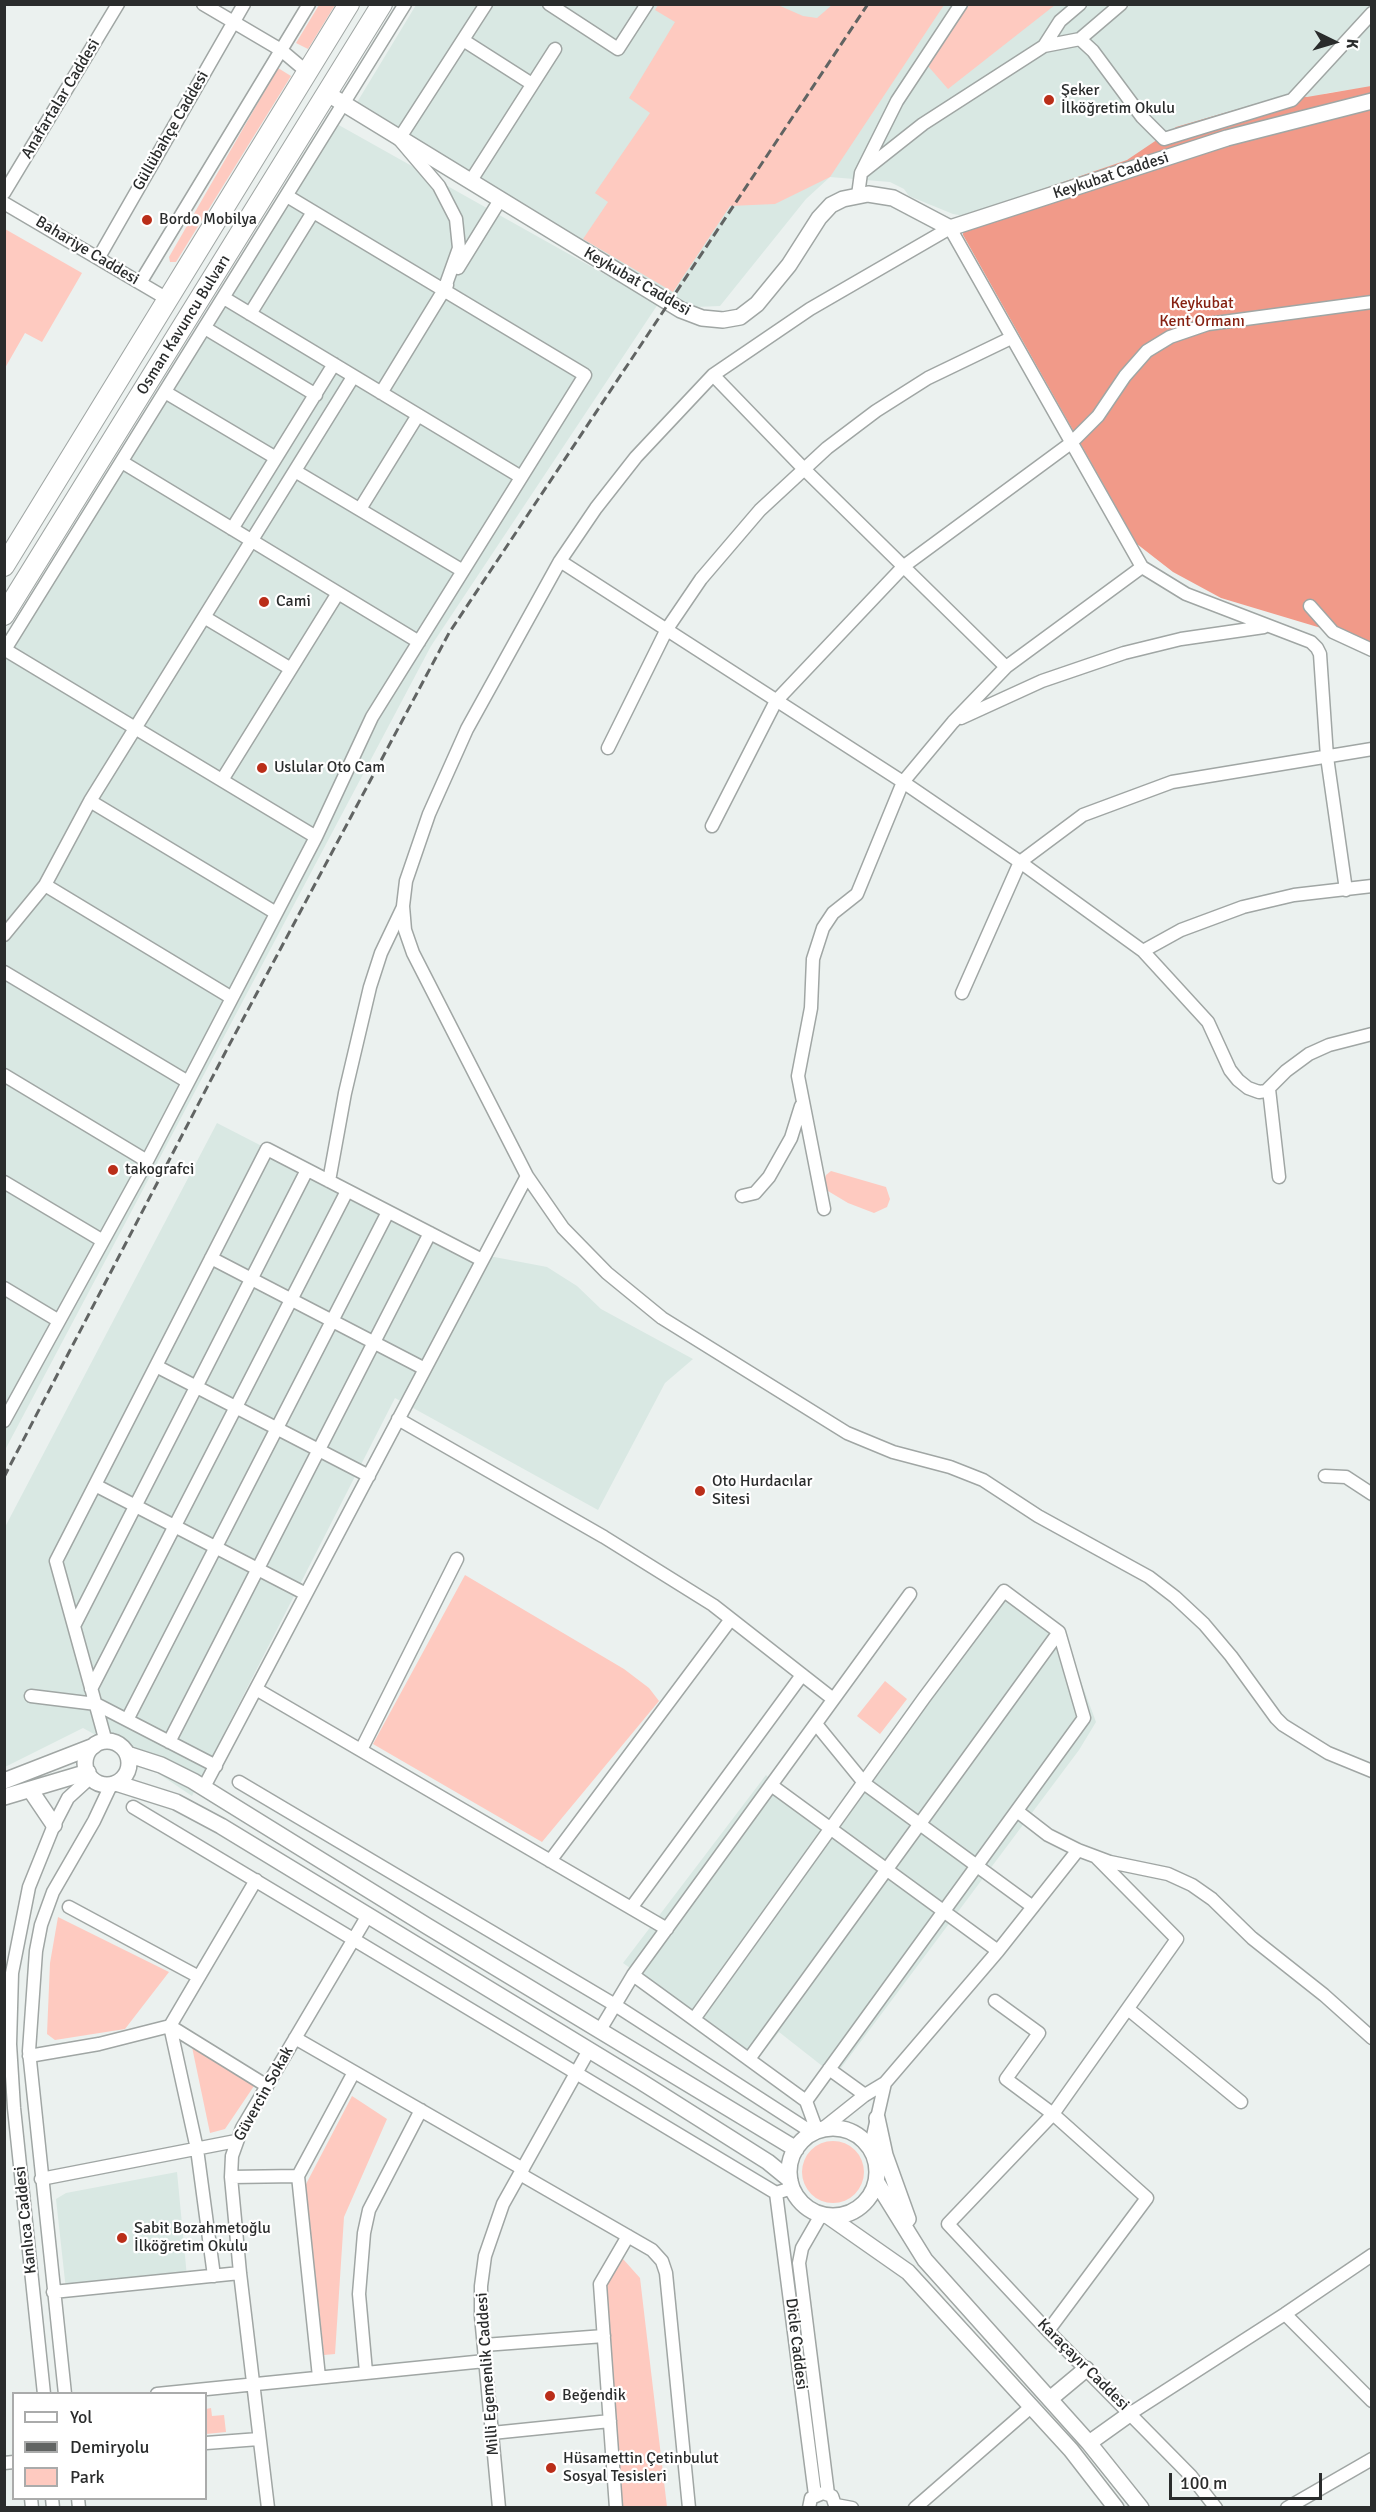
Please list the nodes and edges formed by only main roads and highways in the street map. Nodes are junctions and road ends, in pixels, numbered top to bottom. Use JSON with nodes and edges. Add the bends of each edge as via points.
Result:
{"nodes":[{"id":1,"x":349,"y":4,"type":"edge"},
{"id":2,"x":382,"y":4,"type":"edge"},
{"id":3,"x":307,"y":72,"type":"junction"},
{"id":4,"x":336,"y":99,"type":"junction"},
{"id":5,"x":4,"y":566,"type":"edge"},
{"id":6,"x":4,"y":615,"type":"edge"}],
"edges":[{"from":1,"to":3,"type":"highway","name":"Osman Kavuncu Bulvarı"},
{"from":2,"to":4,"type":"highway","name":"Osman Kavuncu Bulvarı"},
{"from":3,"to":4,"type":"highway"},
{"from":3,"to":5,"type":"highway","name":"Osman Kavuncu Bulvarı"},
{"from":4,"to":6,"type":"highway","name":"Osman Kavuncu Bulvarı"}]}
